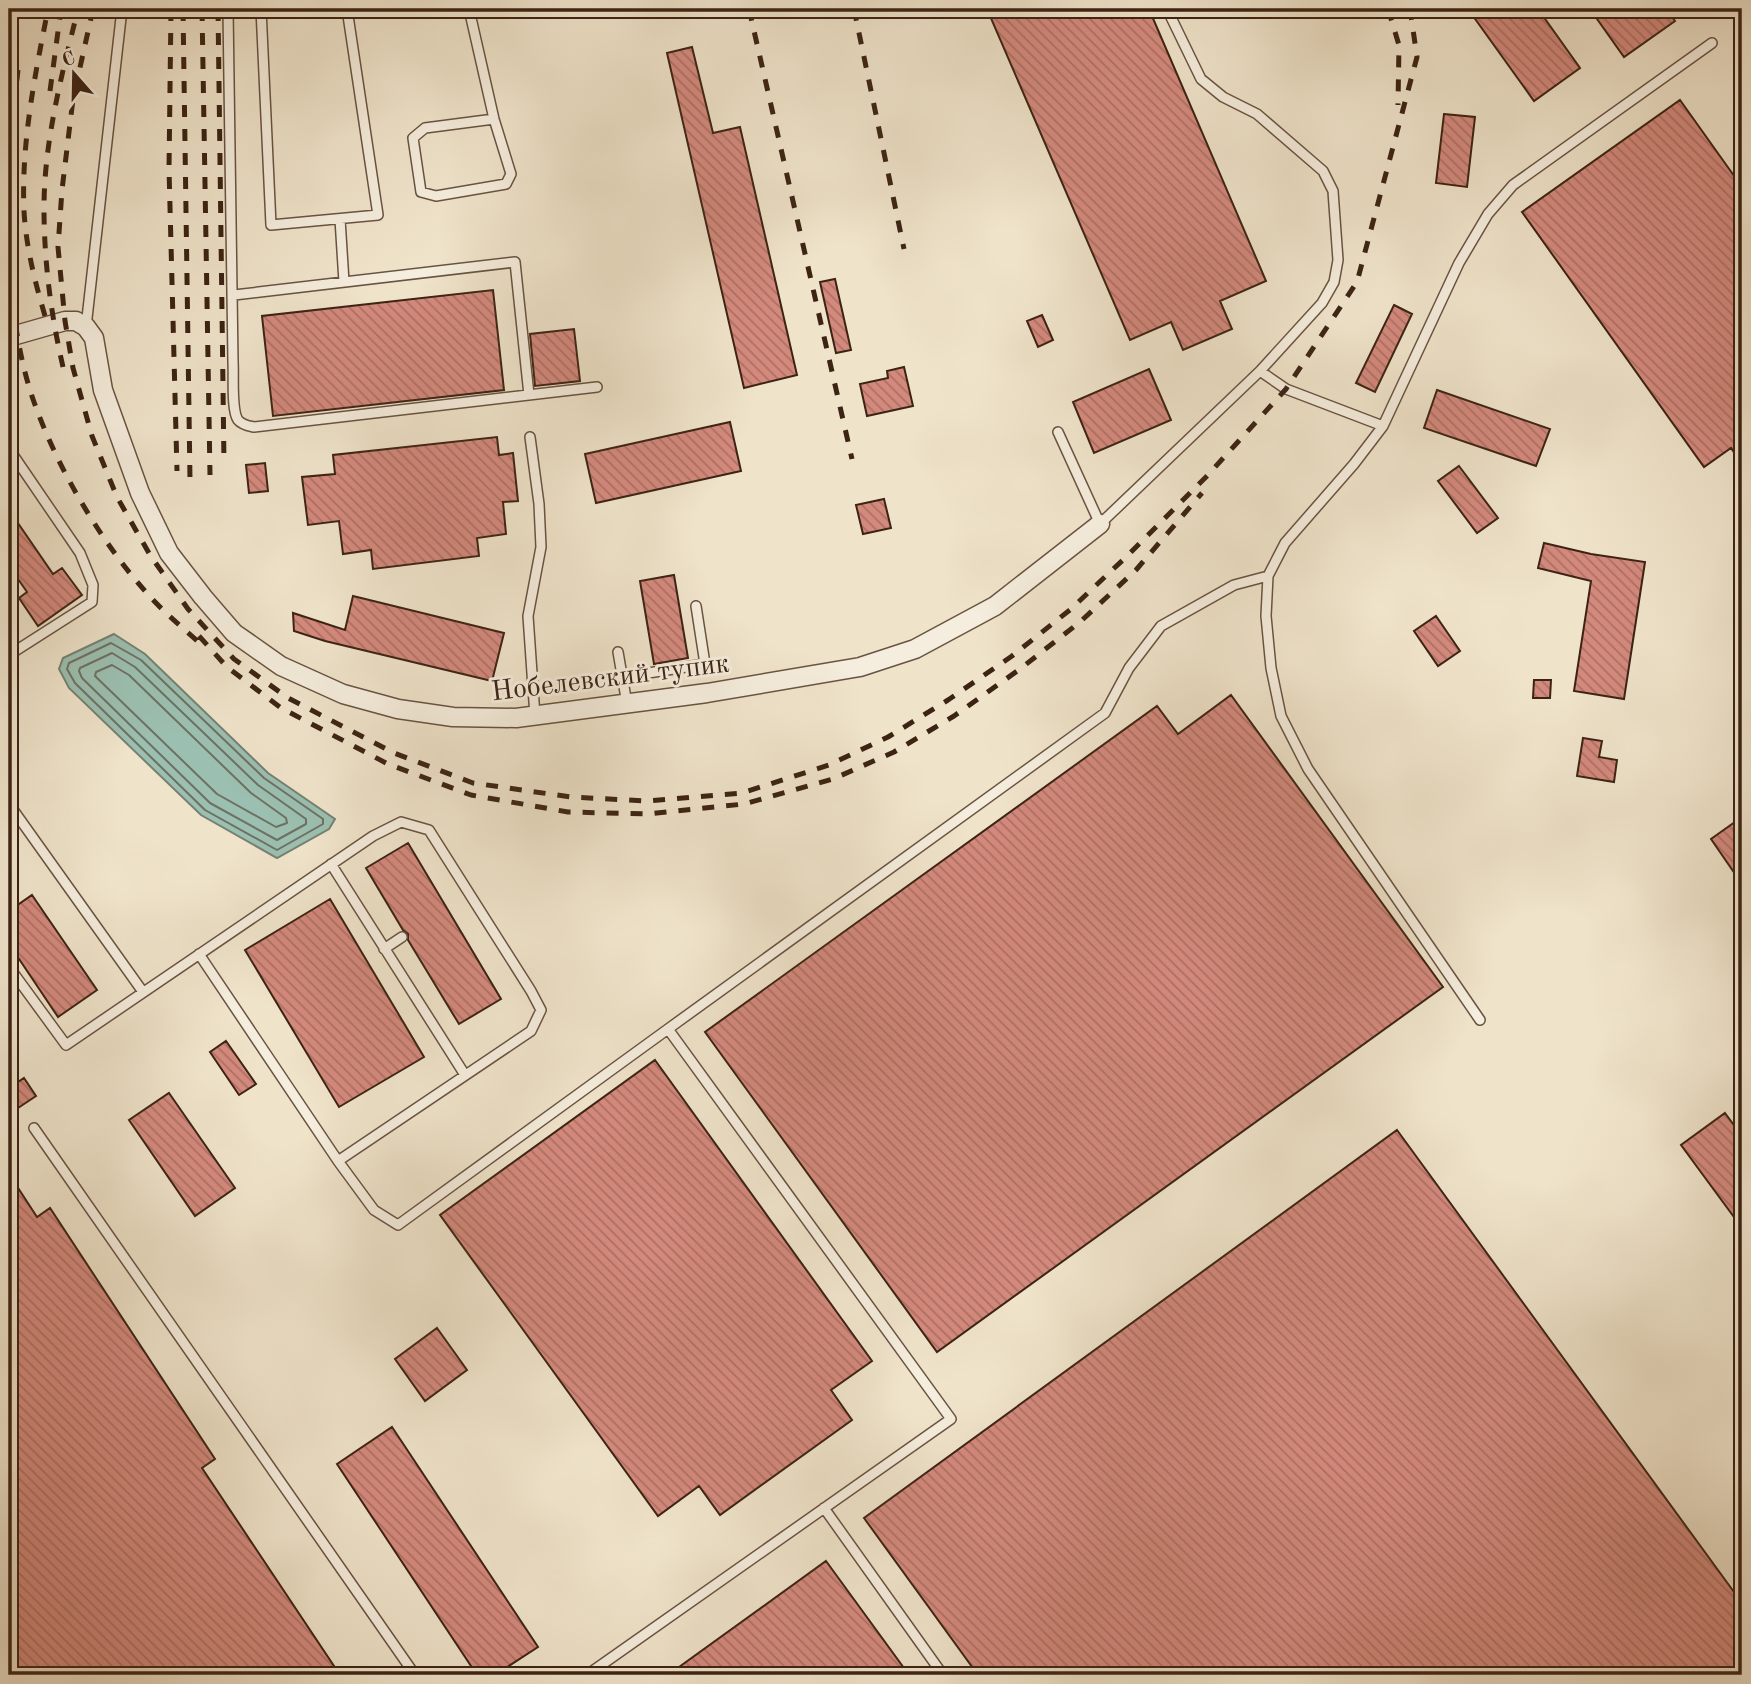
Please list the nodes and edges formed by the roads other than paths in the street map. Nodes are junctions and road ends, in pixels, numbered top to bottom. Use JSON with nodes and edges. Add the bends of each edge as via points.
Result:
{"nodes":[{"id":1,"x":122,"y":9,"type":"edge"},
{"id":2,"x":228,"y":9,"type":"edge"},
{"id":3,"x":261,"y":9,"type":"edge"},
{"id":4,"x":347,"y":9,"type":"edge"},
{"id":5,"x":469,"y":9,"type":"edge"},
{"id":6,"x":1167,"y":9,"type":"edge"},
{"id":7,"x":1712,"y":43,"type":"dead end"},
{"id":8,"x":494,"y":119,"type":"junction"},
{"id":9,"x":340,"y":219,"type":"junction"},
{"id":10,"x":344,"y":282,"type":"junction"},
{"id":11,"x":234,"y":295,"type":"junction"},
{"id":12,"x":86,"y":327,"type":"junction"},
{"id":13,"x":9,"y":337,"type":"edge"},
{"id":14,"x":1260,"y":371,"type":"junction"},
{"id":15,"x":597,"y":387,"type":"dead end"},
{"id":16,"x":529,"y":395,"type":"junction"},
{"id":17,"x":1383,"y":426,"type":"junction"},
{"id":18,"x":1058,"y":432,"type":"dead end"},
{"id":19,"x":530,"y":437,"type":"dead end"},
{"id":20,"x":9,"y":449,"type":"edge"},
{"id":21,"x":1100,"y":524,"type":"junction"},
{"id":22,"x":1268,"y":576,"type":"junction"},
{"id":23,"x":696,"y":606,"type":"dead end"},
{"id":24,"x":618,"y":652,"type":"dead end"},
{"id":25,"x":9,"y":655,"type":"edge"},
{"id":26,"x":623,"y":677,"type":"junction"},
{"id":27,"x":627,"y":704,"type":"junction"},
{"id":28,"x":535,"y":716,"type":"junction"},
{"id":29,"x":9,"y":804,"type":"edge"},
{"id":30,"x":331,"y":864,"type":"junction"},
{"id":31,"x":402,"y":937,"type":"dead end"},
{"id":32,"x":384,"y":949,"type":"junction"},
{"id":33,"x":199,"y":954,"type":"junction"},
{"id":34,"x":9,"y":967,"type":"edge"},
{"id":35,"x":143,"y":992,"type":"junction"},
{"id":36,"x":1480,"y":1020,"type":"dead end"},
{"id":37,"x":668,"y":1029,"type":"junction"},
{"id":38,"x":465,"y":1075,"type":"junction"},
{"id":39,"x":34,"y":1128,"type":"dead end"},
{"id":40,"x":338,"y":1161,"type":"junction"},
{"id":41,"x":824,"y":1508,"type":"junction"},
{"id":42,"x":415,"y":1675,"type":"edge"},
{"id":43,"x":587,"y":1675,"type":"edge"},
{"id":44,"x":943,"y":1675,"type":"edge"}],
"edges":[{"from":1,"to":12,"type":"lane"},
{"from":2,"to":11,"type":"lane"},
{"from":3,"to":9,"type":"lane","via":[[271,225]]},
{"from":4,"to":9,"type":"lane","via":[[378,215]]},
{"from":5,"to":8,"type":"lane"},
{"from":6,"to":14,"type":"lane","via":[[1201,79],[1223,97],[1257,114],[1323,171],[1333,191],[1338,260],[1334,282],[1322,303]]},
{"from":7,"to":17,"type":"lane","via":[[1513,185],[1459,263]]},
{"from":8,"to":8,"type":"lane","via":[[425,128],[412,138],[421,192],[436,196],[506,184],[511,174]]},
{"from":9,"to":10,"type":"lane"},
{"from":10,"to":11,"type":"lane"},
{"from":10,"to":16,"type":"lane","via":[[515,262]]},
{"from":11,"to":16,"type":"lane","via":[[234,409],[244,425]]},
{"from":12,"to":13,"type":"street","via":[[65,321]]},
{"from":12,"to":28,"type":"street","name":"Нобелевский тупик","via":[[94,338],[103,390],[140,493],[169,553],[234,633],[281,666],[343,694],[453,717]]},
{"from":14,"to":17,"type":"lane","via":[[1286,389]]},
{"from":14,"to":21,"type":"lane"},
{"from":15,"to":16,"type":"lane"},
{"from":17,"to":22,"type":"lane","via":[[1285,544]]},
{"from":18,"to":21,"type":"lane"},
{"from":19,"to":28,"type":"lane","via":[[541,547],[528,617]]},
{"from":20,"to":25,"type":"lane","via":[[80,553],[93,585],[92,602]]},
{"from":21,"to":27,"type":"street","name":"Нобелевский тупик","via":[[995,606],[915,649],[860,667]]},
{"from":22,"to":36,"type":"lane","via":[[1270,668],[1281,716],[1308,769]]},
{"from":22,"to":37,"type":"lane","via":[[1234,585],[1161,626],[1129,668],[1105,713]]},
{"from":23,"to":26,"type":"lane","via":[[705,664]]},
{"from":24,"to":26,"type":"lane"},
{"from":26,"to":27,"type":"lane"},
{"from":27,"to":28,"type":"street","name":"Нобелевский тупик"},
{"from":29,"to":35,"type":"lane"},
{"from":30,"to":32,"type":"lane"},
{"from":30,"to":33,"type":"lane"},
{"from":30,"to":38,"type":"lane","via":[[401,822],[429,830],[541,1010],[531,1031]]},
{"from":31,"to":32,"type":"lane"},
{"from":32,"to":38,"type":"lane"},
{"from":33,"to":35,"type":"lane"},
{"from":33,"to":40,"type":"lane"},
{"from":34,"to":35,"type":"lane","via":[[66,1045]]},
{"from":37,"to":40,"type":"lane","via":[[398,1225],[374,1210]]},
{"from":37,"to":41,"type":"lane","via":[[951,1419]]},
{"from":38,"to":40,"type":"lane"},
{"from":39,"to":42,"type":"lane"},
{"from":41,"to":43,"type":"lane"},
{"from":41,"to":44,"type":"lane"}]}
